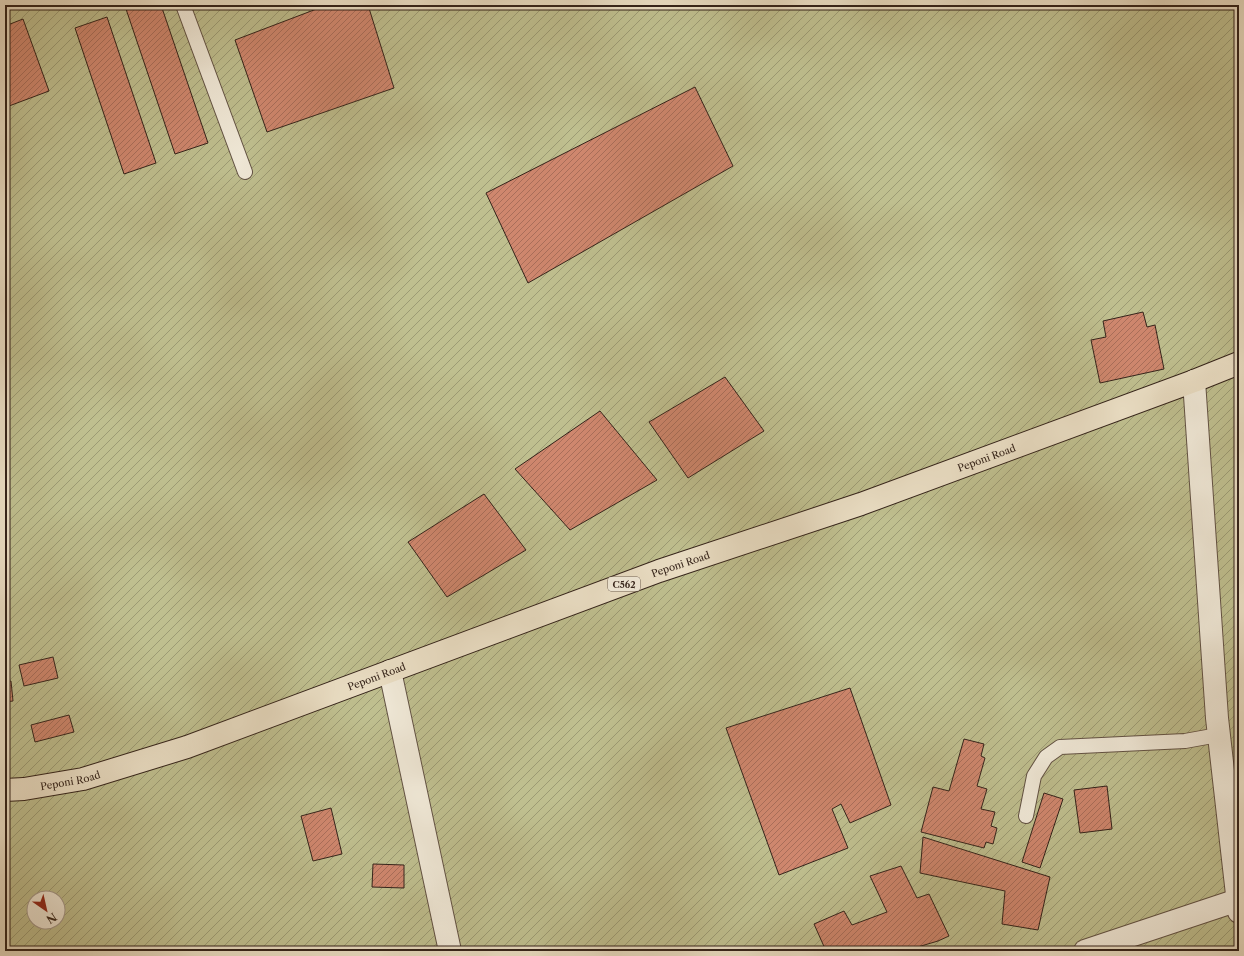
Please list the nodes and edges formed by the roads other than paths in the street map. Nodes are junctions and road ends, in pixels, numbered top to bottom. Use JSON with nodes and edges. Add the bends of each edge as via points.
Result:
{"nodes":[{"id":1,"x":183,"y":5,"type":"edge"},
{"id":2,"x":245,"y":172,"type":"dead end"},
{"id":3,"x":1238,"y":365,"type":"edge"},
{"id":4,"x":1194,"y":381,"type":"junction"},
{"id":5,"x":390,"y":671,"type":"junction"},
{"id":6,"x":1218,"y":736,"type":"junction"},
{"id":7,"x":5,"y":790,"type":"edge"},
{"id":8,"x":1026,"y":816,"type":"dead end"},
{"id":9,"x":1238,"y":906,"type":"edge"},
{"id":10,"x":450,"y":951,"type":"edge"},
{"id":11,"x":1085,"y":951,"type":"edge"}],
"edges":[{"from":1,"to":2,"type":"lane"},
{"from":3,"to":4,"type":"main road","name":"Peponi Road","number":"C562"},
{"from":4,"to":5,"type":"main road","name":"Peponi Road","number":"C562","via":[[861,504],[659,571]]},
{"from":4,"to":6,"type":"street"},
{"from":5,"to":7,"type":"main road","name":"Peponi Road","number":"C562","via":[[179,750],[83,779]]},
{"from":5,"to":10,"type":"street"},
{"from":6,"to":8,"type":"lane","via":[[1185,741],[1060,747],[1046,757],[1034,776]]},
{"from":6,"to":9,"type":"street"},
{"from":9,"to":11,"type":"street"}]}
